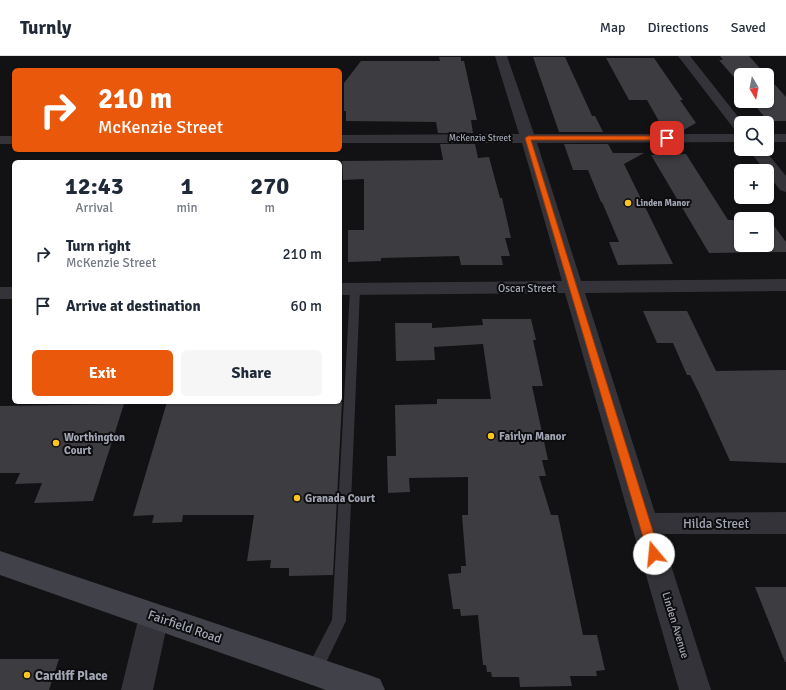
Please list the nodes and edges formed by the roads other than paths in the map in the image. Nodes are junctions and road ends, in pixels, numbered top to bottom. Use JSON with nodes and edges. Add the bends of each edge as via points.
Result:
{"nodes":[{"id":1,"x":501,"y":56,"type":"edge"},
{"id":2,"x":684,"y":56,"type":"edge"},
{"id":3,"x":734,"y":121,"type":"edge"},
{"id":4,"x":528,"y":138,"type":"junction"},
{"id":5,"x":734,"y":138,"type":"edge"},
{"id":6,"x":774,"y":138,"type":"edge"},
{"id":7,"x":786,"y":138,"type":"edge"},
{"id":8,"x":342,"y":139,"type":"edge"},
{"id":9,"x":0,"y":140,"type":"edge"},
{"id":10,"x":12,"y":140,"type":"edge"},
{"id":11,"x":762,"y":156,"type":"edge"},
{"id":12,"x":786,"y":187,"type":"edge"},
{"id":13,"x":786,"y":285,"type":"edge"},
{"id":14,"x":573,"y":288,"type":"junction"},
{"id":15,"x":347,"y":289,"type":"edge"},
{"id":16,"x":12,"y":292,"type":"edge"},
{"id":17,"x":0,"y":293,"type":"edge"},
{"id":18,"x":786,"y":523,"type":"edge"},
{"id":19,"x":645,"y":524,"type":"junction"},
{"id":20,"x":0,"y":563,"type":"edge"},
{"id":21,"x":154,"y":616,"type":"junction"},
{"id":22,"x":314,"y":670,"type":"junction"},
{"id":23,"x":137,"y":690,"type":"edge"},
{"id":24,"x":369,"y":690,"type":"edge"},
{"id":25,"x":695,"y":690,"type":"edge"}],
"edges":[{"from":1,"to":4,"type":"street","name":"Linden Avenue"},
{"from":2,"to":3,"type":"street"},
{"from":4,"to":5,"type":"street","name":"McKenzie Street"},
{"from":4,"to":8,"type":"street","name":"McKenzie Street"},
{"from":4,"to":14,"type":"street","name":"Linden Avenue"},
{"from":6,"to":7,"type":"street"},
{"from":9,"to":10,"type":"street"},
{"from":11,"to":12,"type":"street"},
{"from":13,"to":14,"type":"street","name":"Oscar Street"},
{"from":14,"to":15,"type":"street","name":"Oscar Street"},
{"from":14,"to":19,"type":"street","name":"Linden Avenue"},
{"from":15,"to":22,"type":"lane","via":[[339,621]]},
{"from":16,"to":17,"type":"street"},
{"from":18,"to":19,"type":"street","name":"Hilda Street"},
{"from":19,"to":25,"type":"street","name":"Linden Avenue"},
{"from":20,"to":21,"type":"street","name":"Fairfield Road"},
{"from":21,"to":22,"type":"street","name":"Fairfield Road"},
{"from":21,"to":23,"type":"street"},
{"from":22,"to":24,"type":"street","name":"Fairfield Road"}]}
